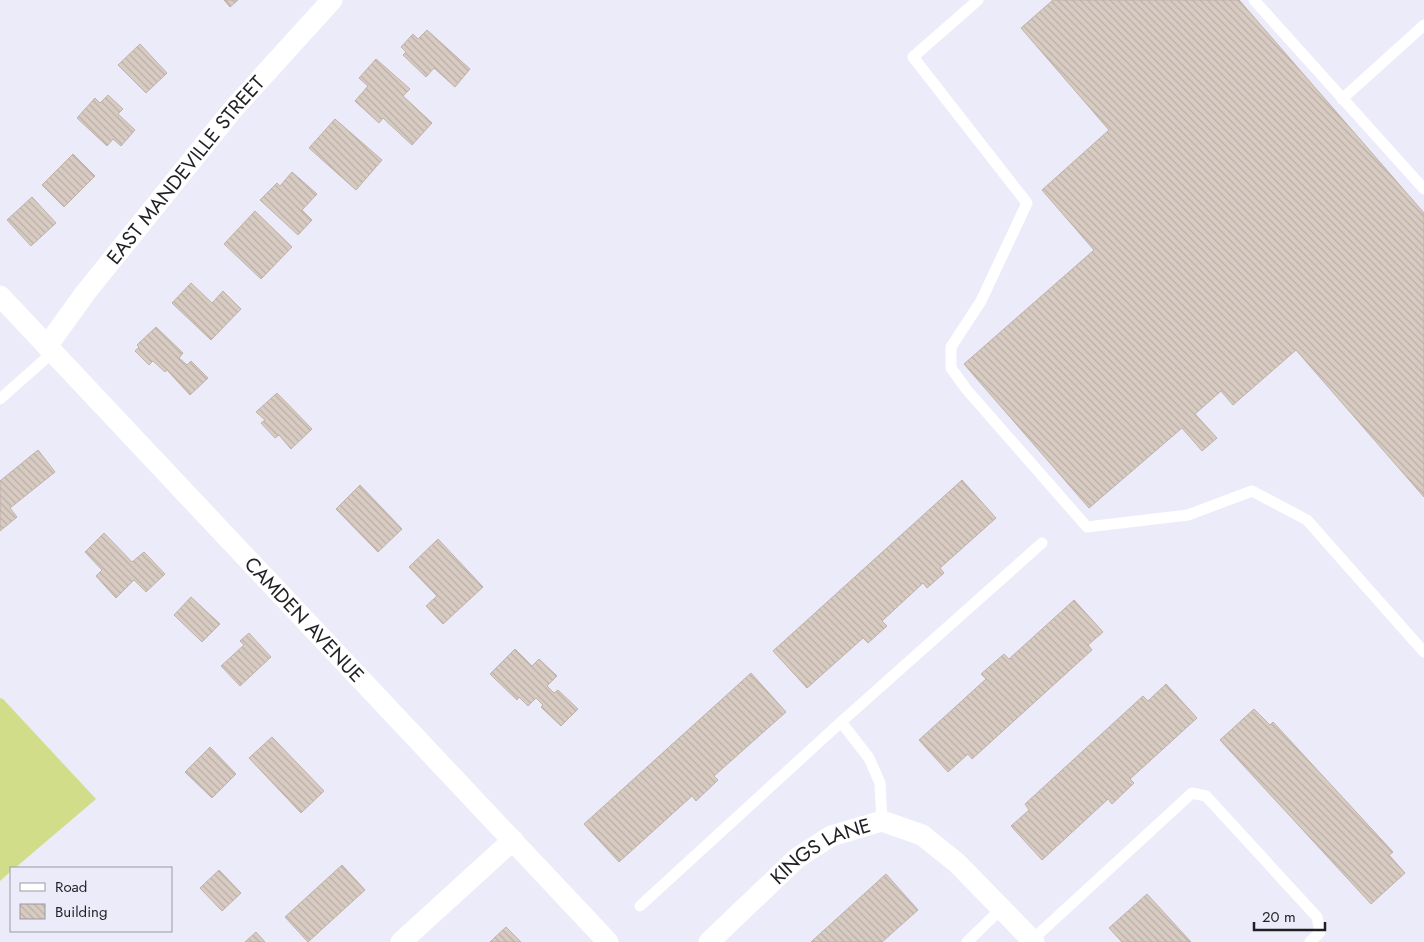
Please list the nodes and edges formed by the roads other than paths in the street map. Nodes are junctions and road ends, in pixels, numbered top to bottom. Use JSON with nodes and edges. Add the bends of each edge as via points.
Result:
{"nodes":[{"id":1,"x":332,"y":0,"type":"edge"},
{"id":2,"x":978,"y":0,"type":"edge"},
{"id":3,"x":1254,"y":0,"type":"edge"},
{"id":4,"x":1424,"y":25,"type":"edge"},
{"id":5,"x":1342,"y":99,"type":"junction"},
{"id":6,"x":1424,"y":189,"type":"edge"},
{"id":7,"x":0,"y":296,"type":"edge"},
{"id":8,"x":49,"y":349,"type":"junction"},
{"id":9,"x":0,"y":399,"type":"edge"},
{"id":10,"x":1042,"y":543,"type":"dead end"},
{"id":11,"x":1424,"y":652,"type":"edge"},
{"id":12,"x":841,"y":722,"type":"junction"},
{"id":13,"x":882,"y":820,"type":"junction"},
{"id":14,"x":513,"y":840,"type":"junction"},
{"id":15,"x":640,"y":906,"type":"dead end"},
{"id":16,"x":1001,"y":909,"type":"junction"},
{"id":17,"x":1033,"y":941,"type":"edge"},
{"id":18,"x":401,"y":942,"type":"edge"},
{"id":19,"x":608,"y":942,"type":"edge"},
{"id":20,"x":709,"y":942,"type":"edge"},
{"id":21,"x":967,"y":942,"type":"edge"},
{"id":22,"x":1310,"y":942,"type":"edge"}],
"edges":[{"from":1,"to":8,"type":"street","name":"EAST MANDEVILLE STREET","via":[[234,108],[86,292]]},
{"from":2,"to":11,"type":"lane","via":[[913,57],[1027,204],[981,302],[951,347],[951,368],[1088,527],[1188,515],[1252,491],[1307,520]]},
{"from":3,"to":5,"type":"lane"},
{"from":4,"to":5,"type":"lane"},
{"from":5,"to":6,"type":"lane"},
{"from":7,"to":8,"type":"street","name":"CAMDEN AVENUE"},
{"from":8,"to":9,"type":"lane"},
{"from":8,"to":14,"type":"street","name":"CAMDEN AVENUE"},
{"from":10,"to":12,"type":"lane"},
{"from":12,"to":13,"type":"lane","via":[[869,758],[880,783]]},
{"from":12,"to":15,"type":"lane"},
{"from":13,"to":16,"type":"street","name":"KINGS LANE","via":[[922,835],[957,863]]},
{"from":13,"to":20,"type":"street","name":"KINGS LANE","via":[[831,836],[798,858]]},
{"from":14,"to":18,"type":"street"},
{"from":14,"to":19,"type":"street","name":"CAMDEN AVENUE"},
{"from":16,"to":17,"type":"street","name":"KINGS LANE"},
{"from":16,"to":21,"type":"lane"},
{"from":17,"to":22,"type":"lane","via":[[1192,793],[1206,796],[1317,917],[1320,932]]}]}
